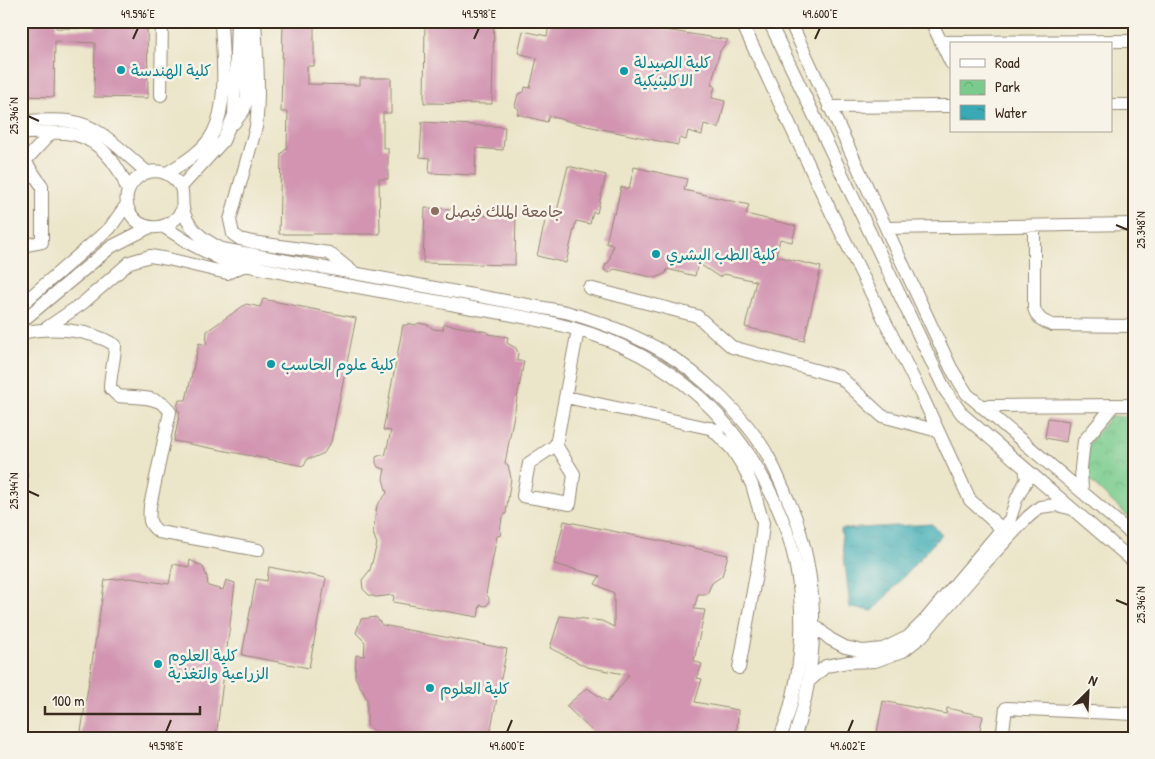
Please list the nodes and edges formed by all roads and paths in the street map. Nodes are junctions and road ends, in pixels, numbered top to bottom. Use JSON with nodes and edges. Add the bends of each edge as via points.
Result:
{"nodes":[{"id":1,"x":162,"y":21,"type":"edge"},
{"id":2,"x":221,"y":21,"type":"edge"},
{"id":3,"x":236,"y":21,"type":"edge"},
{"id":4,"x":246,"y":21,"type":"edge"},
{"id":5,"x":255,"y":21,"type":"edge"},
{"id":6,"x":741,"y":21,"type":"edge"},
{"id":7,"x":769,"y":21,"type":"edge"},
{"id":8,"x":790,"y":21,"type":"edge"},
{"id":9,"x":931,"y":21,"type":"edge"},
{"id":10,"x":1134,"y":41,"type":"edge"},
{"id":11,"x":942,"y":42,"type":"junction"},
{"id":12,"x":950,"y":61,"type":"edge"},
{"id":13,"x":162,"y":95,"type":"dead end"},
{"id":14,"x":1112,"y":105,"type":"edge"},
{"id":15,"x":1134,"y":105,"type":"edge"},
{"id":16,"x":950,"y":106,"type":"edge"},
{"id":17,"x":830,"y":107,"type":"junction"},
{"id":18,"x":21,"y":121,"type":"edge"},
{"id":19,"x":228,"y":130,"type":"junction"},
{"id":20,"x":21,"y":133,"type":"edge"},
{"id":21,"x":52,"y":133,"type":"junction"},
{"id":22,"x":23,"y":161,"type":"edge"},
{"id":23,"x":147,"y":172,"type":"junction"},
{"id":24,"x":167,"y":173,"type":"junction"},
{"id":25,"x":181,"y":188,"type":"junction"},
{"id":26,"x":128,"y":191,"type":"junction"},
{"id":27,"x":127,"y":204,"type":"junction"},
{"id":28,"x":183,"y":208,"type":"junction"},
{"id":29,"x":1134,"y":224,"type":"edge"},
{"id":30,"x":1034,"y":226,"type":"junction"},
{"id":31,"x":150,"y":227,"type":"junction"},
{"id":32,"x":164,"y":227,"type":"junction"},
{"id":33,"x":886,"y":228,"type":"junction"},
{"id":34,"x":21,"y":246,"type":"edge"},
{"id":35,"x":245,"y":265,"type":"junction"},
{"id":36,"x":354,"y":274,"type":"junction"},
{"id":37,"x":589,"y":288,"type":"dead end"},
{"id":38,"x":21,"y":304,"type":"edge"},
{"id":39,"x":21,"y":322,"type":"edge"},
{"id":40,"x":1134,"y":326,"type":"edge"},
{"id":41,"x":45,"y":329,"type":"junction"},
{"id":42,"x":578,"y":330,"type":"junction"},
{"id":43,"x":21,"y":333,"type":"edge"},
{"id":44,"x":566,"y":397,"type":"junction"},
{"id":45,"x":1114,"y":405,"type":"junction"},
{"id":46,"x":1134,"y":405,"type":"edge"},
{"id":47,"x":980,"y":406,"type":"junction"},
{"id":48,"x":711,"y":428,"type":"junction"},
{"id":49,"x":938,"y":432,"type":"junction"},
{"id":50,"x":735,"y":434,"type":"junction"},
{"id":51,"x":556,"y":445,"type":"junction"},
{"id":52,"x":1025,"y":469,"type":"junction"},
{"id":53,"x":21,"y":474,"type":"edge"},
{"id":54,"x":21,"y":479,"type":"edge"},
{"id":55,"x":1082,"y":491,"type":"junction"},
{"id":56,"x":1072,"y":509,"type":"junction"},
{"id":57,"x":1002,"y":529,"type":"junction"},
{"id":58,"x":1134,"y":536,"type":"edge"},
{"id":59,"x":258,"y":550,"type":"dead end"},
{"id":60,"x":1134,"y":562,"type":"edge"},
{"id":61,"x":813,"y":624,"type":"junction"},
{"id":62,"x":807,"y":643,"type":"junction"},
{"id":63,"x":845,"y":646,"type":"junction"},
{"id":64,"x":805,"y":659,"type":"junction"},
{"id":65,"x":846,"y":662,"type":"junction"},
{"id":66,"x":739,"y":668,"type":"dead end"},
{"id":67,"x":808,"y":682,"type":"junction"},
{"id":68,"x":1134,"y":714,"type":"edge"},
{"id":69,"x":780,"y":738,"type":"edge"},
{"id":70,"x":794,"y":738,"type":"edge"},
{"id":71,"x":1002,"y":738,"type":"edge"}],
"edges":[{"from":1,"to":13,"type":"street"},
{"from":2,"to":24,"type":"street","via":[[223,90],[221,110],[213,133],[198,151]]},
{"from":3,"to":19,"type":"street","via":[[234,115]]},
{"from":4,"to":19,"type":"street","via":[[246,104]]},
{"from":5,"to":36,"type":"street","via":[[258,114],[230,220],[233,234],[252,242],[329,253]]},
{"from":6,"to":49,"type":"street"},
{"from":7,"to":52,"type":"street","via":[[945,390],[962,414]]},
{"from":8,"to":17,"type":"street"},
{"from":9,"to":11,"type":"street"},
{"from":10,"to":11,"type":"street"},
{"from":11,"to":12,"type":"street"},
{"from":14,"to":15,"type":"street"},
{"from":16,"to":17,"type":"street"},
{"from":17,"to":33,"type":"street"},
{"from":18,"to":23,"type":"street","via":[[69,121],[84,125],[102,134]]},
{"from":19,"to":25,"type":"street","via":[[219,147]]},
{"from":20,"to":21,"type":"street"},
{"from":21,"to":22,"type":"street"},
{"from":21,"to":26,"type":"street","via":[[84,138],[98,146],[122,174]]},
{"from":22,"to":34,"type":"street","via":[[42,186],[42,242]]},
{"from":23,"to":24,"type":"street"},
{"from":23,"to":26,"type":"street","via":[[135,179]]},
{"from":24,"to":25,"type":"street"},
{"from":25,"to":28,"type":"street"},
{"from":26,"to":27,"type":"street"},
{"from":27,"to":31,"type":"street","via":[[137,222]]},
{"from":27,"to":38,"type":"street","via":[[110,228]]},
{"from":28,"to":32,"type":"street","via":[[176,219]]},
{"from":28,"to":36,"type":"street","via":[[196,232],[222,249]]},
{"from":29,"to":30,"type":"street"},
{"from":30,"to":33,"type":"street"},
{"from":30,"to":40,"type":"street","via":[[1036,316],[1052,325]]},
{"from":31,"to":32,"type":"street"},
{"from":31,"to":39,"type":"street","via":[[111,247]]},
{"from":32,"to":35,"type":"street","via":[[222,260]]},
{"from":33,"to":47,"type":"street","via":[[951,368],[967,394]]},
{"from":35,"to":41,"type":"street","via":[[227,273],[150,256],[130,262],[83,303]]},
{"from":35,"to":42,"type":"street"},
{"from":36,"to":61,"type":"street","via":[[600,321],[642,340],[691,371],[724,399],[768,455],[797,520],[805,550],[811,579]]},
{"from":37,"to":49,"type":"street","via":[[697,316],[732,347],[840,377],[882,416]]},
{"from":41,"to":43,"type":"street"},
{"from":41,"to":59,"type":"street","via":[[76,331],[104,338],[115,345],[110,388],[118,396],[150,399],[167,406],[170,412],[150,506],[151,527],[159,532]]},
{"from":42,"to":44,"type":"street"},
{"from":42,"to":50,"type":"street","via":[[658,364],[713,409]]},
{"from":44,"to":48,"type":"street"},
{"from":44,"to":51,"type":"street"},
{"from":45,"to":46,"type":"street"},
{"from":45,"to":47,"type":"street"},
{"from":45,"to":55,"type":"street","via":[[1084,440]]},
{"from":47,"to":55,"type":"street"},
{"from":48,"to":50,"type":"street"},
{"from":48,"to":66,"type":"street","via":[[732,449],[744,468],[763,523]]},
{"from":49,"to":57,"type":"street","via":[[970,500]]},
{"from":50,"to":62,"type":"street","via":[[772,494],[792,549]]},
{"from":51,"to":51,"type":"street","via":[[529,462],[523,496],[570,504],[574,474]]},
{"from":52,"to":56,"type":"street"},
{"from":52,"to":57,"type":"street","via":[[1026,480],[1010,519]]},
{"from":53,"to":54,"type":"street"},
{"from":55,"to":58,"type":"street"},
{"from":56,"to":60,"type":"street"},
{"from":56,"to":65,"type":"street","via":[[1056,505],[1040,507],[1028,517],[922,636],[903,651],[875,661]]},
{"from":57,"to":63,"type":"street","via":[[908,637],[883,649],[863,651]]},
{"from":61,"to":62,"type":"street"},
{"from":61,"to":63,"type":"street","via":[[830,639]]},
{"from":62,"to":63,"type":"street"},
{"from":62,"to":64,"type":"street"},
{"from":64,"to":65,"type":"street"},
{"from":64,"to":67,"type":"street"},
{"from":64,"to":69,"type":"street"},
{"from":65,"to":67,"type":"street","via":[[826,666]]},
{"from":67,"to":70,"type":"street"},
{"from":68,"to":71,"type":"street","via":[[1006,708]]}]}
